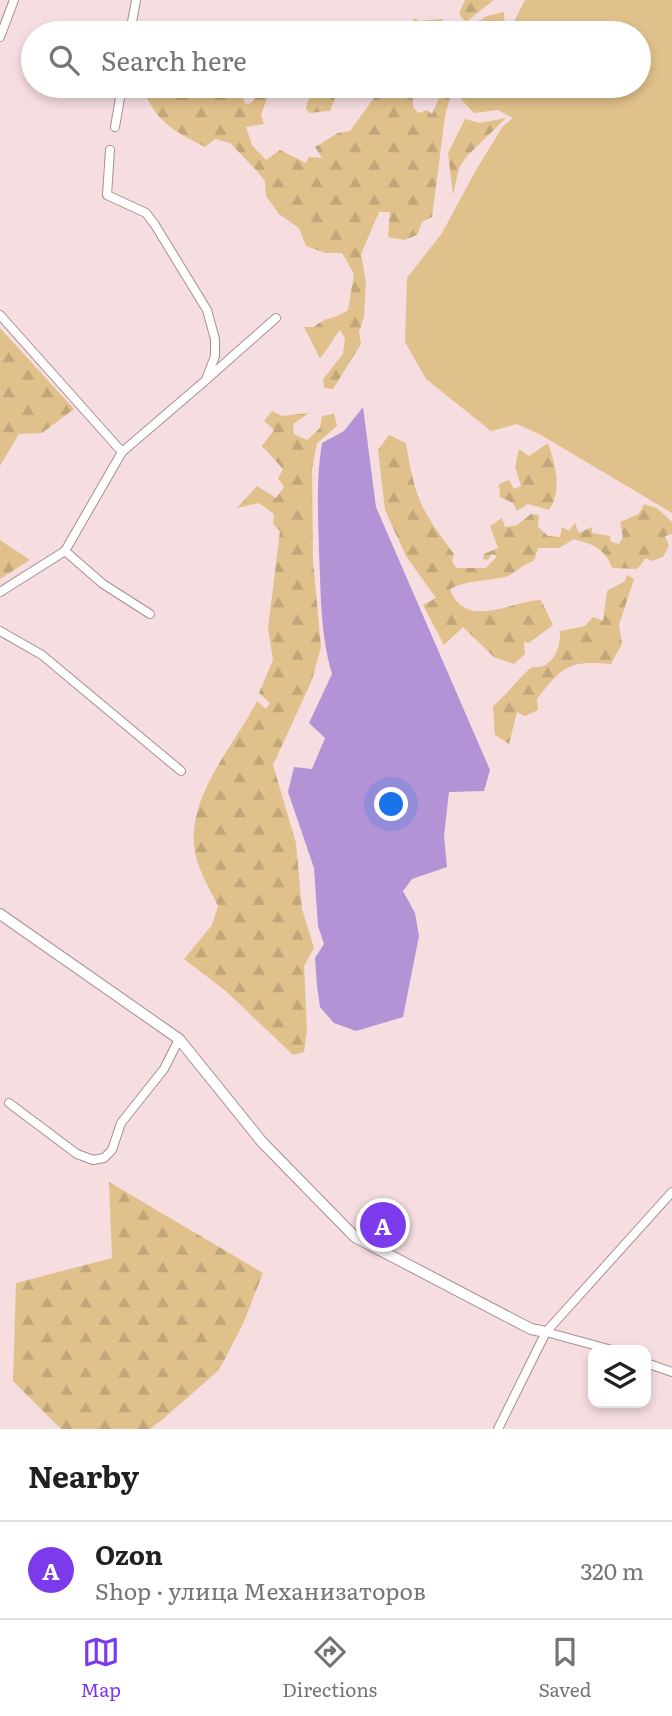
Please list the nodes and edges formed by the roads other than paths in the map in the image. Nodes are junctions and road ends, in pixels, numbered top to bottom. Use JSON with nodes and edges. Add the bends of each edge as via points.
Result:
{"nodes":[{"id":1,"x":14,"y":0,"type":"edge"},
{"id":2,"x":136,"y":0,"type":"edge"},
{"id":3,"x":132,"y":21,"type":"edge"},
{"id":4,"x":0,"y":37,"type":"edge"},
{"id":5,"x":120,"y":98,"type":"edge"},
{"id":6,"x":115,"y":127,"type":"dead end"},
{"id":7,"x":110,"y":150,"type":"dead end"},
{"id":8,"x":0,"y":315,"type":"edge"},
{"id":9,"x":276,"y":318,"type":"dead end"},
{"id":10,"x":206,"y":380,"type":"junction"},
{"id":11,"x":122,"y":452,"type":"junction"},
{"id":12,"x":65,"y":551,"type":"junction"},
{"id":13,"x":0,"y":592,"type":"edge"},
{"id":14,"x":150,"y":614,"type":"dead end"},
{"id":15,"x":0,"y":631,"type":"edge"},
{"id":16,"x":181,"y":771,"type":"dead end"},
{"id":17,"x":0,"y":914,"type":"edge"},
{"id":18,"x":179,"y":1039,"type":"junction"},
{"id":19,"x":9,"y":1103,"type":"dead end"},
{"id":20,"x":672,"y":1192,"type":"edge"},
{"id":21,"x":546,"y":1332,"type":"junction"},
{"id":22,"x":594,"y":1345,"type":"edge"},
{"id":23,"x":651,"y":1365,"type":"edge"},
{"id":24,"x":672,"y":1373,"type":"edge"},
{"id":25,"x":498,"y":1429,"type":"edge"}],
"edges":[{"from":1,"to":4,"type":"street"},
{"from":2,"to":3,"type":"street"},
{"from":5,"to":6,"type":"street"},
{"from":7,"to":10,"type":"street","via":[[107,195],[146,213],[207,310],[215,356]]},
{"from":8,"to":11,"type":"street"},
{"from":9,"to":10,"type":"street"},
{"from":10,"to":11,"type":"street"},
{"from":11,"to":12,"type":"street"},
{"from":12,"to":13,"type":"street"},
{"from":12,"to":14,"type":"street","via":[[103,584]]},
{"from":15,"to":16,"type":"street","via":[[42,655]]},
{"from":17,"to":18,"type":"street"},
{"from":18,"to":19,"type":"street","via":[[164,1069],[121,1123],[112,1150],[104,1158],[93,1160],[77,1154]]},
{"from":18,"to":21,"type":"street","via":[[262,1142],[355,1237],[531,1329]]},
{"from":20,"to":21,"type":"street"},
{"from":21,"to":22,"type":"street"},
{"from":21,"to":25,"type":"street"},
{"from":23,"to":24,"type":"street"}]}
